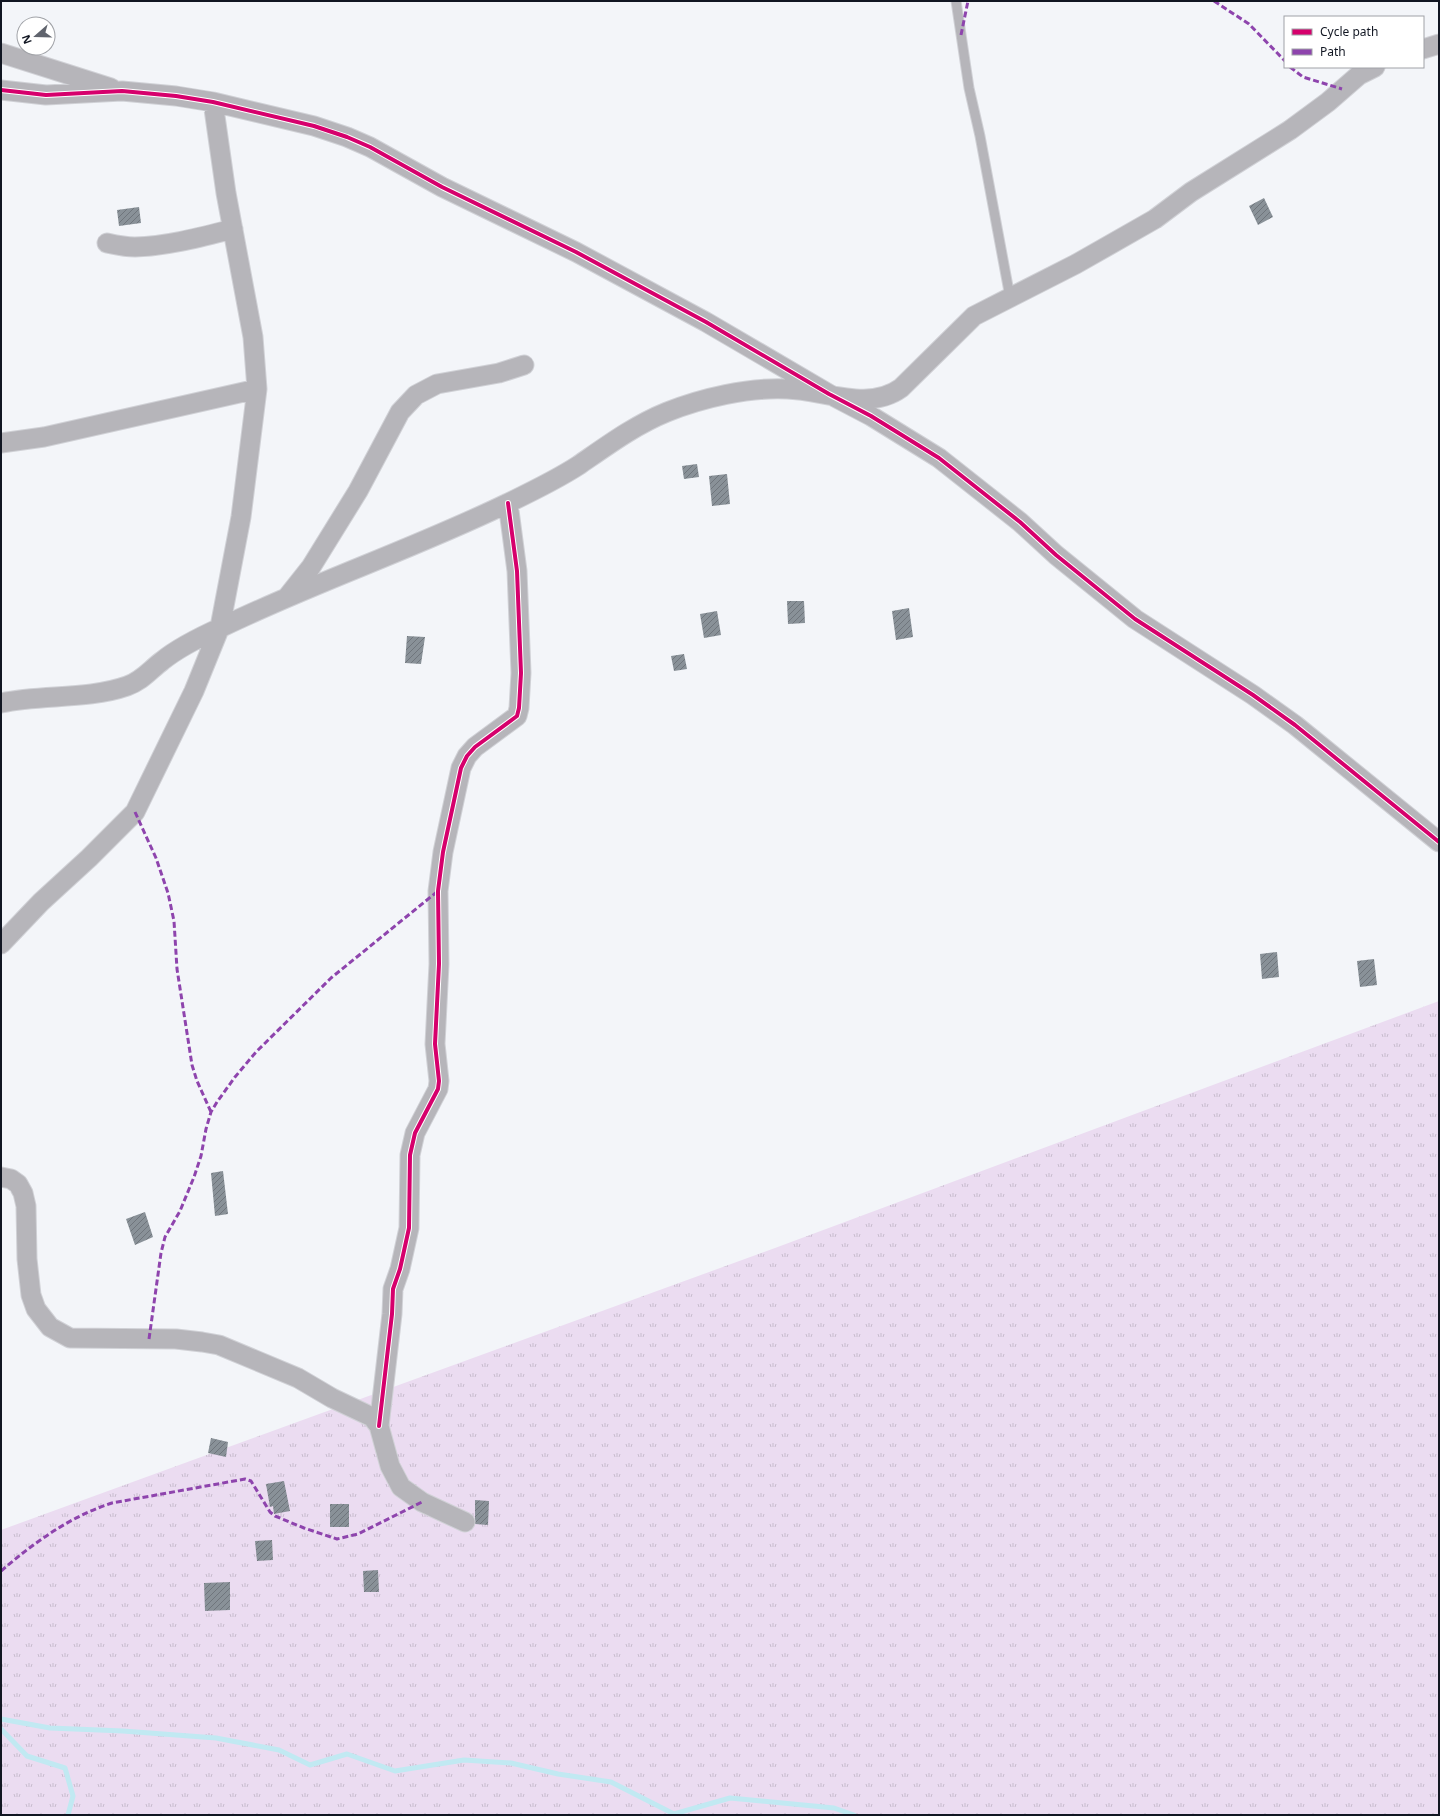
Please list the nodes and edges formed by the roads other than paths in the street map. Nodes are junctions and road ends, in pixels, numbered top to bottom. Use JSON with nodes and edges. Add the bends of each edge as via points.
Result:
{"nodes":[{"id":1,"x":956,"y":1,"type":"edge"},
{"id":2,"x":1439,"y":44,"type":"edge"},
{"id":3,"x":1424,"y":49,"type":"edge"},
{"id":4,"x":1,"y":53,"type":"edge"},
{"id":5,"x":1373,"y":68,"type":"edge"},
{"id":6,"x":1,"y":90,"type":"edge"},
{"id":7,"x":122,"y":91,"type":"junction"},
{"id":8,"x":213,"y":102,"type":"junction"},
{"id":9,"x":233,"y":229,"type":"junction"},
{"id":10,"x":107,"y":243,"type":"dead end"},
{"id":11,"x":1010,"y":297,"type":"junction"},
{"id":12,"x":524,"y":364,"type":"dead end"},
{"id":13,"x":257,"y":389,"type":"junction"},
{"id":14,"x":829,"y":394,"type":"junction"},
{"id":15,"x":1,"y":443,"type":"edge"},
{"id":16,"x":508,"y":503,"type":"junction"},
{"id":17,"x":286,"y":598,"type":"junction"},
{"id":18,"x":220,"y":627,"type":"junction"},
{"id":19,"x":1,"y":703,"type":"edge"},
{"id":20,"x":1439,"y":842,"type":"edge"},
{"id":21,"x":1,"y":944,"type":"edge"},
{"id":22,"x":1,"y":1177,"type":"edge"},
{"id":23,"x":379,"y":1426,"type":"junction"},
{"id":24,"x":465,"y":1522,"type":"dead end"}],
"edges":[{"from":1,"to":11,"type":"lane","via":[[969,88]]},
{"from":2,"to":3,"type":"street"},
{"from":4,"to":7,"type":"street"},
{"from":5,"to":11,"type":"street","via":[[1358,75],[1328,102],[1290,130],[1197,188],[1155,219],[1076,264]]},
{"from":6,"to":7,"type":"street","via":[[46,95]]},
{"from":7,"to":8,"type":"street"},
{"from":8,"to":9,"type":"street"},
{"from":8,"to":14,"type":"street","via":[[314,126],[370,147],[442,186],[576,252],[706,322]]},
{"from":9,"to":10,"type":"street","via":[[153,246],[133,247]]},
{"from":9,"to":13,"type":"street","via":[[253,337]]},
{"from":11,"to":14,"type":"street","via":[[974,316],[894,393],[863,400]]},
{"from":12,"to":17,"type":"street","via":[[499,373],[437,384],[416,395],[400,412],[358,491],[311,567]]},
{"from":13,"to":15,"type":"street","via":[[44,437]]},
{"from":13,"to":18,"type":"street","via":[[241,517]]},
{"from":14,"to":16,"type":"street","via":[[788,388],[745,391],[669,411],[635,426],[566,472]]},
{"from":14,"to":20,"type":"street","via":[[871,416],[939,458],[1135,618],[1295,725]]},
{"from":16,"to":17,"type":"street"},
{"from":16,"to":23,"type":"street","via":[[517,571],[521,673],[519,708],[517,716],[475,748],[461,768],[443,852],[438,891],[439,964],[435,1044],[438,1089],[416,1133],[410,1155],[409,1228],[393,1289]]},
{"from":17,"to":18,"type":"street"},
{"from":18,"to":19,"type":"street","via":[[171,654],[148,675],[125,687],[111,691]]},
{"from":18,"to":21,"type":"street","via":[[194,690],[135,812]]},
{"from":22,"to":23,"type":"street","via":[[18,1184],[23,1193],[31,1295],[36,1309],[50,1327],[70,1338],[176,1339],[219,1346],[298,1378],[372,1417]]},
{"from":23,"to":24,"type":"street","via":[[390,1466],[401,1487],[422,1502]]}]}
